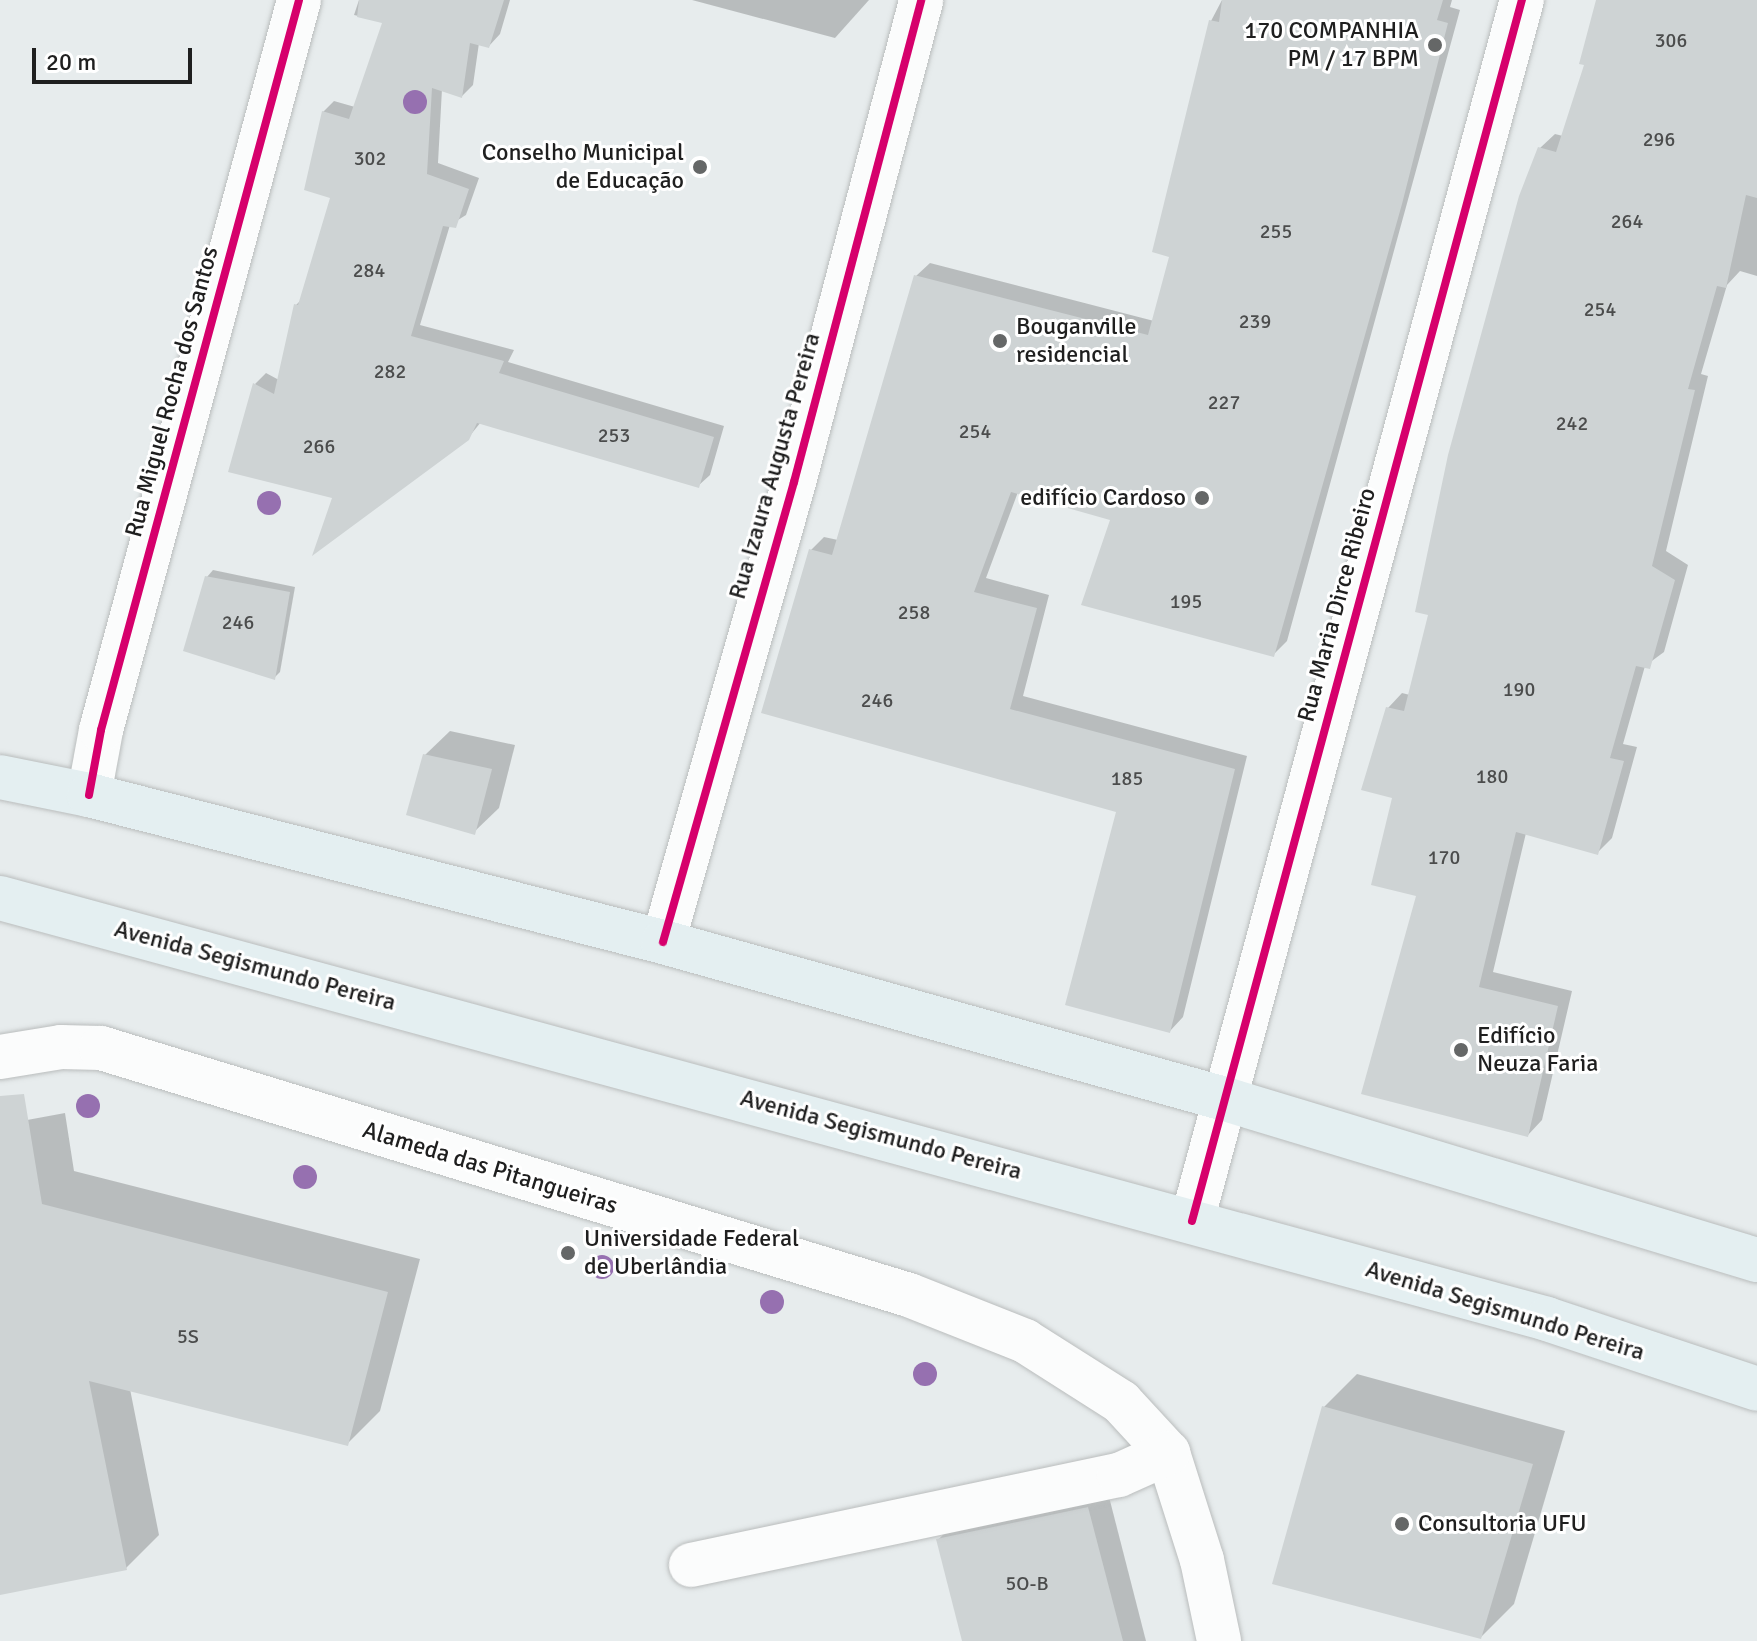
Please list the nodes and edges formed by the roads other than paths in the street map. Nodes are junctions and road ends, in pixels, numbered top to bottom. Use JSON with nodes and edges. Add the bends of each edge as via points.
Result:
{"nodes":[{"id":1,"x":299,"y":0,"type":"edge"},
{"id":2,"x":921,"y":0,"type":"edge"},
{"id":3,"x":1522,"y":0,"type":"edge"},
{"id":4,"x":0,"y":777,"type":"edge"},
{"id":5,"x":89,"y":795,"type":"junction"},
{"id":6,"x":0,"y":898,"type":"edge"},
{"id":7,"x":663,"y":942,"type":"junction"},
{"id":8,"x":0,"y":1057,"type":"edge"},
{"id":9,"x":1225,"y":1099,"type":"junction"},
{"id":10,"x":1192,"y":1221,"type":"junction"},
{"id":11,"x":1757,"y":1260,"type":"edge"},
{"id":12,"x":1757,"y":1389,"type":"edge"},
{"id":13,"x":1168,"y":1453,"type":"junction"},
{"id":14,"x":691,"y":1565,"type":"dead end"},
{"id":15,"x":1219,"y":1641,"type":"edge"}],
"edges":[{"from":1,"to":5,"type":"street","name":"Rua Miguel Rocha dos Santos","via":[[101,730]]},
{"from":2,"to":7,"type":"street","name":"Rua Izaura Augusta Pereira","via":[[794,482]]},
{"from":3,"to":9,"type":"street","name":"Rua Maria Dirce Ribeiro"},
{"from":4,"to":5,"type":"main road"},
{"from":5,"to":7,"type":"main road"},
{"from":6,"to":10,"type":"main road","name":"Avenida Segismundo Pereira"},
{"from":7,"to":9,"type":"main road"},
{"from":8,"to":13,"type":"street","name":"Alameda das Pitangueiras","via":[[61,1047],[101,1048],[909,1295],[1025,1341],[1065,1363],[1121,1402]]},
{"from":9,"to":10,"type":"street","name":"Rua Maria Dirce Ribeiro"},
{"from":9,"to":11,"type":"main road"},
{"from":10,"to":12,"type":"main road","name":"Avenida Segismundo Pereira","via":[[1547,1319]]},
{"from":13,"to":14,"type":"street","via":[[1119,1475]]},
{"from":13,"to":15,"type":"street","name":"Alameda das Pitangueiras","via":[[1202,1560]]}]}
